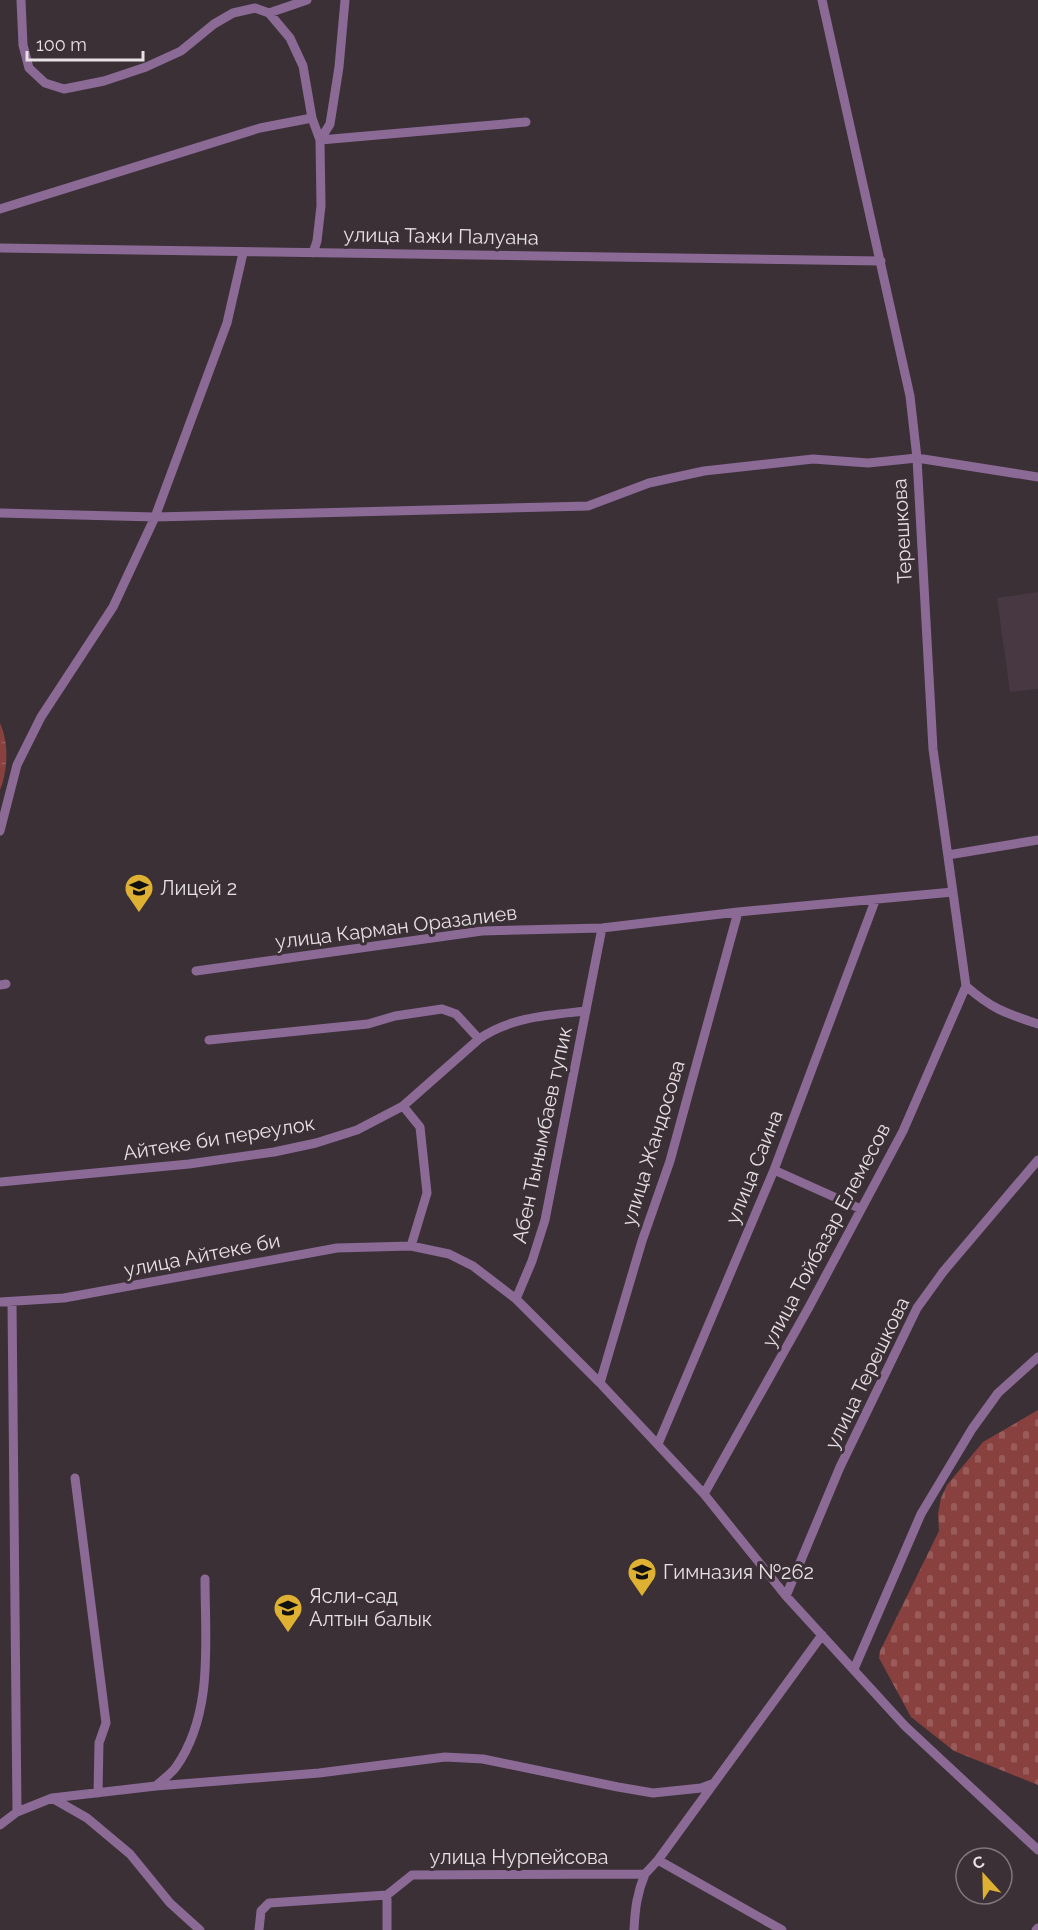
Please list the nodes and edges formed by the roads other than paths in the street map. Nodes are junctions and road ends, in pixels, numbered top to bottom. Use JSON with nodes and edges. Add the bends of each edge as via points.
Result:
{"nodes":[{"id":1,"x":21,"y":0,"type":"edge"},
{"id":2,"x":307,"y":0,"type":"edge"},
{"id":3,"x":345,"y":0,"type":"edge"},
{"id":4,"x":822,"y":0,"type":"edge"},
{"id":5,"x":269,"y":13,"type":"junction"},
{"id":6,"x":312,"y":118,"type":"junction"},
{"id":7,"x":526,"y":122,"type":"dead end"},
{"id":8,"x":320,"y":140,"type":"junction"},
{"id":9,"x":0,"y":209,"type":"edge"},
{"id":10,"x":0,"y":249,"type":"edge"},
{"id":11,"x":243,"y":253,"type":"junction"},
{"id":12,"x":313,"y":253,"type":"junction"},
{"id":13,"x":881,"y":261,"type":"junction"},
{"id":14,"x":917,"y":458,"type":"junction"},
{"id":15,"x":1038,"y":477,"type":"edge"},
{"id":16,"x":0,"y":513,"type":"edge"},
{"id":17,"x":155,"y":517,"type":"junction"},
{"id":18,"x":0,"y":831,"type":"edge"},
{"id":19,"x":1038,"y":840,"type":"edge"},
{"id":20,"x":948,"y":855,"type":"junction"},
{"id":21,"x":953,"y":892,"type":"junction"},
{"id":22,"x":875,"y":901,"type":"junction"},
{"id":23,"x":738,"y":912,"type":"junction"},
{"id":24,"x":602,"y":928,"type":"junction"},
{"id":25,"x":195,"y":971,"type":"dead end"},
{"id":26,"x":966,"y":986,"type":"junction"},
{"id":27,"x":586,"y":1011,"type":"junction"},
{"id":28,"x":1038,"y":1024,"type":"edge"},
{"id":29,"x":479,"y":1039,"type":"junction"},
{"id":30,"x":209,"y":1040,"type":"dead end"},
{"id":31,"x":402,"y":1106,"type":"junction"},
{"id":32,"x":1038,"y":1160,"type":"edge"},
{"id":33,"x":774,"y":1170,"type":"junction"},
{"id":34,"x":0,"y":1182,"type":"edge"},
{"id":35,"x":861,"y":1209,"type":"junction"},
{"id":36,"x":411,"y":1246,"type":"junction"},
{"id":37,"x":516,"y":1299,"type":"junction"},
{"id":38,"x":0,"y":1302,"type":"edge"},
{"id":39,"x":12,"y":1302,"type":"junction"},
{"id":40,"x":1038,"y":1357,"type":"edge"},
{"id":41,"x":600,"y":1383,"type":"junction"},
{"id":42,"x":658,"y":1444,"type":"junction"},
{"id":43,"x":75,"y":1478,"type":"dead end"},
{"id":44,"x":704,"y":1494,"type":"junction"},
{"id":45,"x":205,"y":1579,"type":"dead end"},
{"id":46,"x":786,"y":1596,"type":"junction"},
{"id":47,"x":822,"y":1635,"type":"junction"},
{"id":48,"x":854,"y":1669,"type":"junction"},
{"id":49,"x":712,"y":1784,"type":"junction"},
{"id":50,"x":156,"y":1786,"type":"junction"},
{"id":51,"x":98,"y":1792,"type":"junction"},
{"id":52,"x":52,"y":1798,"type":"junction"},
{"id":53,"x":17,"y":1812,"type":"junction"},
{"id":54,"x":0,"y":1825,"type":"edge"},
{"id":55,"x":1038,"y":1850,"type":"edge"},
{"id":56,"x":658,"y":1860,"type":"junction"},
{"id":57,"x":645,"y":1874,"type":"junction"},
{"id":58,"x":387,"y":1895,"type":"junction"},
{"id":59,"x":200,"y":1930,"type":"edge"},
{"id":60,"x":259,"y":1930,"type":"edge"},
{"id":61,"x":387,"y":1930,"type":"edge"},
{"id":62,"x":634,"y":1930,"type":"edge"},
{"id":63,"x":782,"y":1930,"type":"edge"}],
"edges":[{"from":1,"to":5,"type":"street","via":[[23,45],[29,68],[45,83],[64,89],[146,67],[181,51],[233,13],[255,8]]},
{"from":2,"to":5,"type":"street"},
{"from":3,"to":8,"type":"street","via":[[330,124]]},
{"from":4,"to":13,"type":"street","name":"Терешкова"},
{"from":5,"to":6,"type":"street","via":[[290,38],[303,66]]},
{"from":6,"to":8,"type":"street"},
{"from":6,"to":9,"type":"street","via":[[260,128]]},
{"from":7,"to":8,"type":"street"},
{"from":8,"to":12,"type":"street","via":[[321,206]]},
{"from":10,"to":11,"type":"street","name":"улица Тажи Палуана"},
{"from":11,"to":12,"type":"street","name":"улица Тажи Палуана"},
{"from":11,"to":17,"type":"street","via":[[227,323]]},
{"from":12,"to":13,"type":"street","name":"улица Тажи Палуана"},
{"from":13,"to":14,"type":"street","name":"Терешкова","via":[[910,396]]},
{"from":14,"to":15,"type":"street"},
{"from":14,"to":17,"type":"street","via":[[868,463],[813,459],[704,471],[649,483],[588,506]]},
{"from":14,"to":20,"type":"street","name":"Терешкова","via":[[933,749]]},
{"from":16,"to":17,"type":"street"},
{"from":17,"to":18,"type":"street","via":[[113,607],[41,717],[17,765]]},
{"from":19,"to":20,"type":"street"},
{"from":20,"to":21,"type":"street","name":"Терешкова"},
{"from":21,"to":22,"type":"street","name":"улица Карман Оразалиев"},
{"from":21,"to":26,"type":"street","name":"Терешкова"},
{"from":22,"to":23,"type":"street","name":"улица Карман Оразалиев"},
{"from":22,"to":33,"type":"street","name":"улица Саина"},
{"from":23,"to":24,"type":"street","name":"улица Карман Оразалиев"},
{"from":23,"to":41,"type":"street","name":"улица Жандосова","via":[[670,1161]]},
{"from":24,"to":25,"type":"street","name":"улица Карман Оразалиев","via":[[482,931]]},
{"from":24,"to":27,"type":"street","name":"Абен Тынымбаев тупик"},
{"from":26,"to":28,"type":"street","via":[[1003,1013]]},
{"from":26,"to":35,"type":"street","name":"улица Тойбазар Елемесов","via":[[903,1131]]},
{"from":27,"to":29,"type":"street","name":"Айтеке би переулок","via":[[506,1024]]},
{"from":27,"to":37,"type":"street","name":"Абен Тынымбаев тупик","via":[[546,1220]]},
{"from":29,"to":30,"type":"street","via":[[456,1014],[442,1009],[368,1024]]},
{"from":29,"to":31,"type":"street","name":"Айтеке би переулок"},
{"from":31,"to":34,"type":"street","name":"Айтеке би переулок","via":[[357,1131],[274,1152]]},
{"from":31,"to":36,"type":"street","via":[[420,1127],[427,1193]]},
{"from":32,"to":46,"type":"street","name":"улица Терешкова","via":[[917,1308],[840,1467]]},
{"from":33,"to":35,"type":"street"},
{"from":33,"to":42,"type":"street","name":"улица Саина"},
{"from":35,"to":44,"type":"street","name":"улица Тойбазар Елемесов"},
{"from":36,"to":37,"type":"street","name":"улица Айтеке би","via":[[449,1254],[473,1266]]},
{"from":36,"to":39,"type":"street","name":"улица Айтеке би","via":[[337,1248],[64,1298]]},
{"from":37,"to":41,"type":"street","name":"улица Айтеке би"},
{"from":38,"to":39,"type":"street","name":"улица Айтеке би"},
{"from":39,"to":53,"type":"street"},
{"from":40,"to":48,"type":"street","via":[[992,1402],[921,1514]]},
{"from":41,"to":42,"type":"street","name":"улица Айтеке би"},
{"from":42,"to":44,"type":"street","name":"улица Айтеке би"},
{"from":43,"to":51,"type":"street","via":[[106,1723],[99,1743]]},
{"from":44,"to":46,"type":"street","name":"улица Айтеке би"},
{"from":45,"to":50,"type":"street","via":[[203,1691],[198,1719],[175,1768]]},
{"from":46,"to":47,"type":"street","name":"улица Айтеке би"},
{"from":47,"to":48,"type":"street","name":"улица Айтеке би"},
{"from":47,"to":49,"type":"street"},
{"from":48,"to":55,"type":"street","name":"улица Айтеке би","via":[[906,1726]]},
{"from":49,"to":50,"type":"street","via":[[653,1792],[483,1759],[445,1757],[319,1773]]},
{"from":49,"to":56,"type":"street"},
{"from":50,"to":51,"type":"street"},
{"from":51,"to":52,"type":"street"},
{"from":52,"to":53,"type":"street"},
{"from":52,"to":59,"type":"street","via":[[87,1818],[130,1854],[170,1903]]},
{"from":53,"to":54,"type":"street"},
{"from":56,"to":57,"type":"street"},
{"from":56,"to":63,"type":"street"},
{"from":57,"to":58,"type":"street","name":"улица Нурпейсова","via":[[412,1875]]},
{"from":57,"to":62,"type":"street","via":[[635,1906]]},
{"from":58,"to":60,"type":"street","via":[[268,1903],[261,1911]]},
{"from":58,"to":61,"type":"street"}]}
